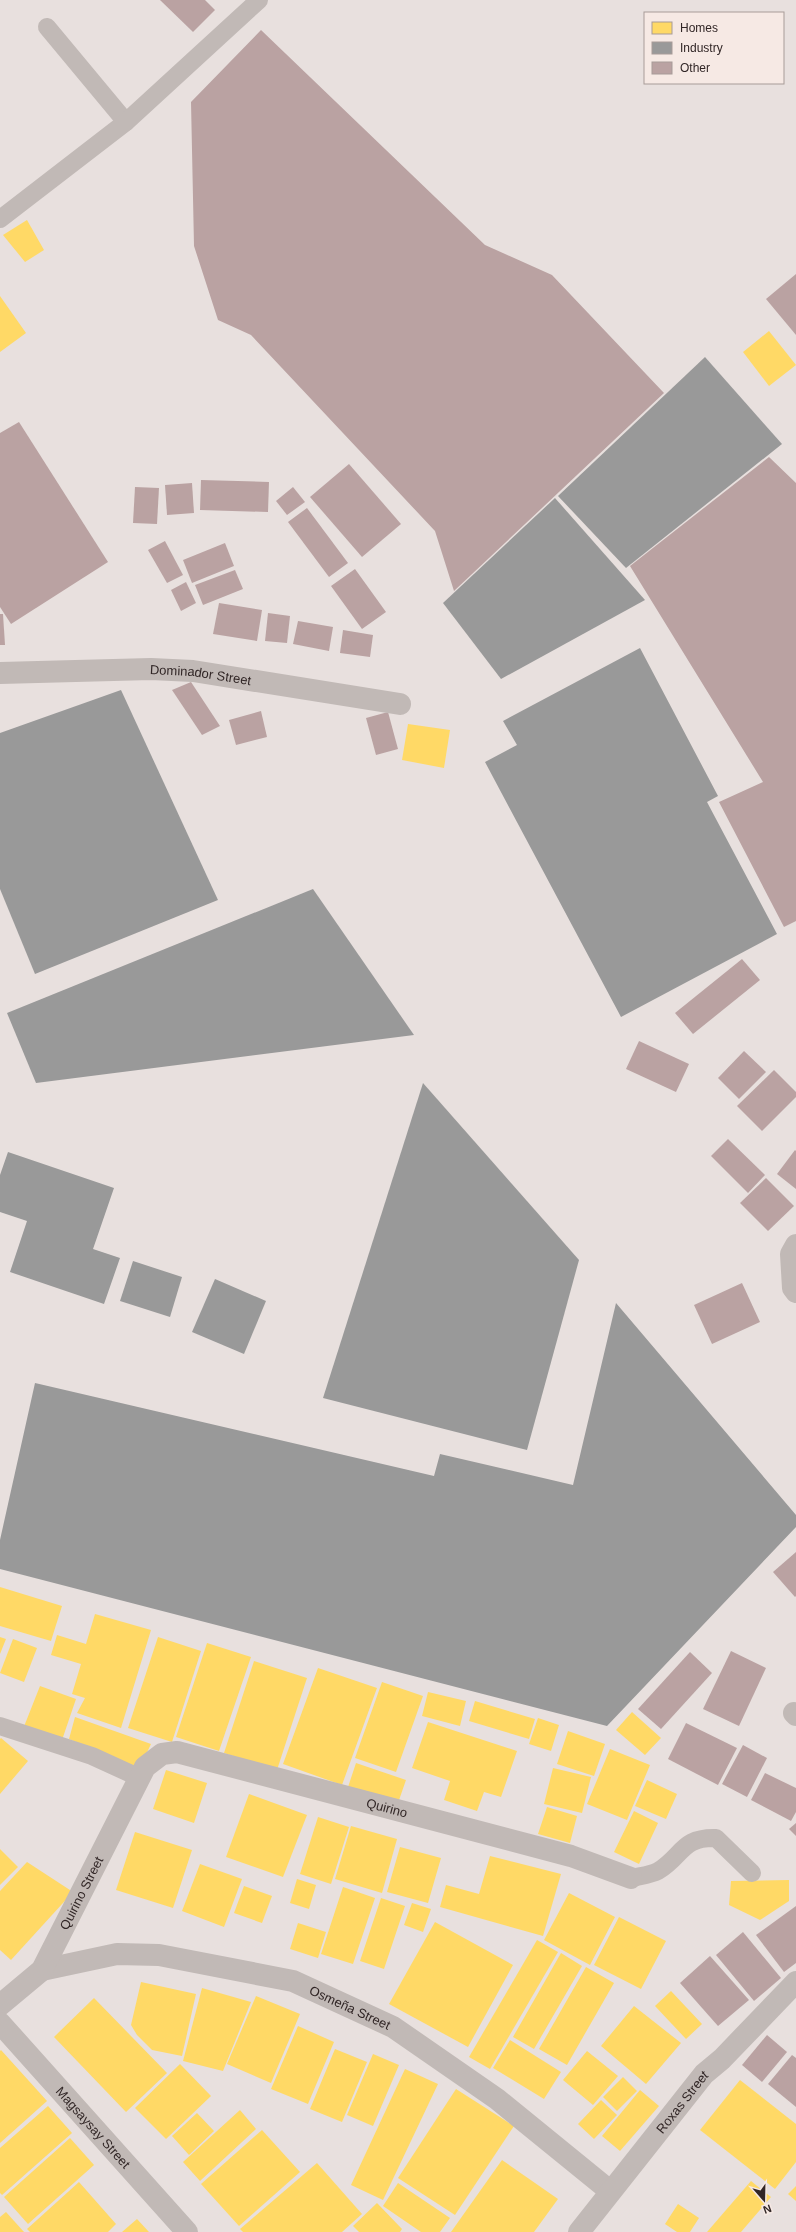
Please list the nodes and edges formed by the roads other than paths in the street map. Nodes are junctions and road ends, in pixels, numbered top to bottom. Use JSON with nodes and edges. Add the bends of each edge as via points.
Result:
{"nodes":[{"id":1,"x":259,"y":0,"type":"edge"},
{"id":2,"x":47,"y":27,"type":"dead end"},
{"id":3,"x":126,"y":122,"type":"junction"},
{"id":4,"x":0,"y":219,"type":"edge"},
{"id":5,"x":0,"y":673,"type":"edge"},
{"id":6,"x":400,"y":704,"type":"dead end"},
{"id":7,"x":796,"y":1245,"type":"edge"},
{"id":8,"x":796,"y":1292,"type":"edge"},
{"id":9,"x":0,"y":1726,"type":"edge"},
{"id":10,"x":142,"y":1772,"type":"junction"},
{"id":11,"x":752,"y":1873,"type":"dead end"},
{"id":12,"x":631,"y":1878,"type":"joint"},
{"id":13,"x":42,"y":1970,"type":"junction"},
{"id":14,"x":794,"y":1987,"type":"edge"},
{"id":15,"x":0,"y":2005,"type":"edge"},
{"id":16,"x":0,"y":2023,"type":"edge"},
{"id":17,"x":610,"y":2191,"type":"junction"},
{"id":18,"x":186,"y":2232,"type":"edge"},
{"id":19,"x":579,"y":2232,"type":"edge"}],
"edges":[{"from":1,"to":3,"type":"lane"},
{"from":2,"to":3,"type":"lane"},
{"from":3,"to":4,"type":"lane"},
{"from":5,"to":6,"type":"street","name":"Dominador Street","via":[[151,668],[193,671]]},
{"from":7,"to":8,"type":"street","via":[[791,1254],[793,1288]]},
{"from":9,"to":10,"type":"lane"},
{"from":10,"to":12,"type":"street","name":"Quirino","via":[[162,1754],[177,1752],[571,1856]]},
{"from":10,"to":13,"type":"street","name":"Quirino Street"},
{"from":11,"to":12,"type":"lane","via":[[716,1838],[702,1837],[690,1842],[658,1871]]},
{"from":13,"to":15,"type":"street","name":"Quirino Street"},
{"from":13,"to":17,"type":"street","name":"Osmeña Street","via":[[117,1954],[159,1955],[293,1981],[393,2027],[497,2099]]},
{"from":14,"to":17,"type":"street","name":"Roxas Street","via":[[704,2074]]},
{"from":16,"to":18,"type":"street","name":"Magsaysay Street"},
{"from":17,"to":19,"type":"street","name":"Roxas Street"}]}
